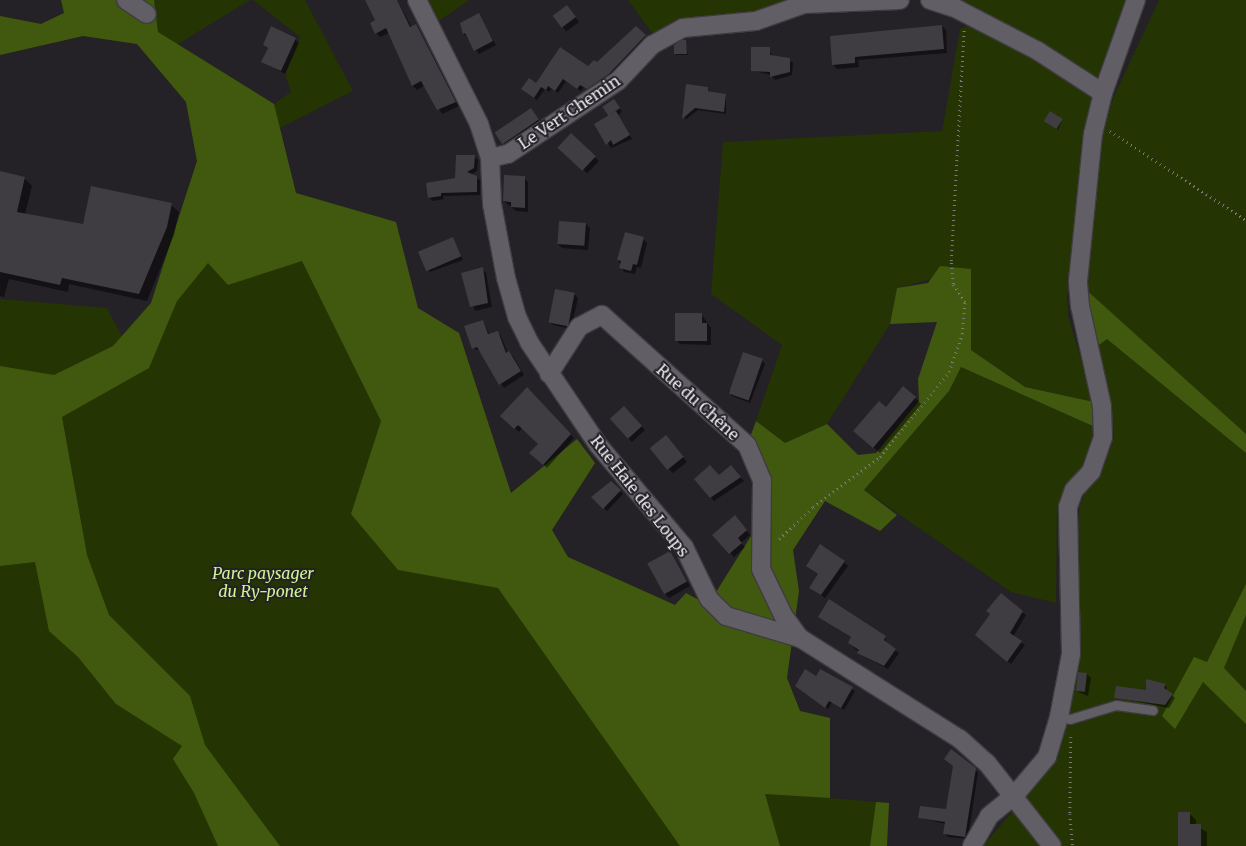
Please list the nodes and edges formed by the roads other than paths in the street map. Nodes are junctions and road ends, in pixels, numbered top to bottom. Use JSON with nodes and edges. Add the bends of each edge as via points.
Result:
{"nodes":[{"id":1,"x":126,"y":0,"type":"edge"},
{"id":2,"x":417,"y":0,"type":"edge"},
{"id":3,"x":900,"y":0,"type":"edge"},
{"id":4,"x":930,"y":0,"type":"edge"},
{"id":5,"x":1136,"y":0,"type":"edge"},
{"id":6,"x":147,"y":14,"type":"dead end"},
{"id":7,"x":1102,"y":93,"type":"junction"},
{"id":8,"x":490,"y":158,"type":"junction"},
{"id":9,"x":549,"y":374,"type":"junction"},
{"id":10,"x":800,"y":638,"type":"junction"},
{"id":11,"x":1153,"y":710,"type":"dead end"},
{"id":12,"x":1065,"y":718,"type":"junction"},
{"id":13,"x":1014,"y":796,"type":"junction"},
{"id":14,"x":972,"y":846,"type":"edge"},
{"id":15,"x":1052,"y":846,"type":"edge"}],
"edges":[{"from":1,"to":6,"type":"street"},
{"from":2,"to":8,"type":"street","name":"Rue Haie des Loups","via":[[479,124]]},
{"from":3,"to":8,"type":"street","name":"Le Vert Chemin","via":[[804,4],[756,21],[683,28],[652,45],[618,81],[508,154]]},
{"from":4,"to":7,"type":"street","via":[[957,9],[965,16],[1038,51]]},
{"from":5,"to":7,"type":"street"},
{"from":7,"to":12,"type":"street","via":[[1078,281],[1080,306],[1102,406],[1103,437],[1091,472],[1074,490],[1068,507],[1071,654]]},
{"from":8,"to":9,"type":"street","name":"Rue Haie des Loups","via":[[492,204],[506,278],[518,317]]},
{"from":9,"to":10,"type":"street","name":"Rue Haie des Loups","via":[[599,446],[684,548],[717,609],[726,616]]},
{"from":9,"to":10,"type":"street","name":"Rue du Chêne","via":[[579,327],[602,315],[747,445],[762,480],[761,570],[783,615]]},
{"from":10,"to":13,"type":"street","name":"Rue Haie des Loups","via":[[960,739],[987,763]]},
{"from":11,"to":12,"type":"lane","via":[[1116,704]]},
{"from":12,"to":13,"type":"street","via":[[1047,757]]},
{"from":13,"to":14,"type":"street","via":[[989,816]]},
{"from":13,"to":15,"type":"street","name":"Rue Haie des Loups"}]}
